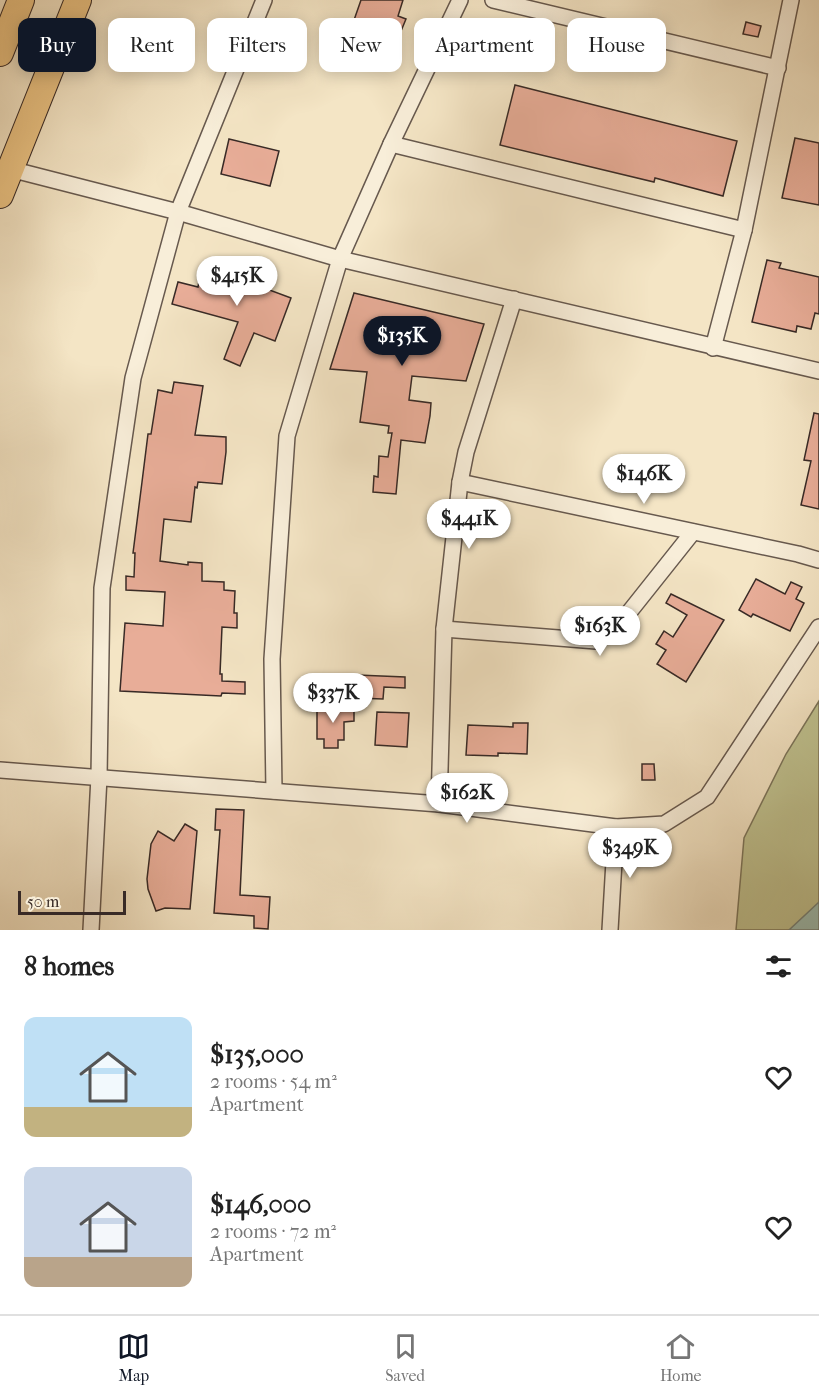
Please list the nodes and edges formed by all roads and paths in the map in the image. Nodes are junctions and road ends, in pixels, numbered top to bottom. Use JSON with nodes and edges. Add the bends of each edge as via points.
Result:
{"nodes":[{"id":1,"x":21,"y":0,"type":"edge"},
{"id":2,"x":78,"y":0,"type":"edge"},
{"id":3,"x":264,"y":0,"type":"edge"},
{"id":4,"x":460,"y":0,"type":"edge"},
{"id":5,"x":493,"y":0,"type":"edge"},
{"id":6,"x":791,"y":0,"type":"edge"},
{"id":7,"x":0,"y":53,"type":"edge"},
{"id":8,"x":778,"y":69,"type":"junction"},
{"id":9,"x":391,"y":144,"type":"junction"},
{"id":10,"x":10,"y":169,"type":"junction"},
{"id":11,"x":0,"y":195,"type":"edge"},
{"id":12,"x":178,"y":212,"type":"junction"},
{"id":13,"x":744,"y":230,"type":"junction"},
{"id":14,"x":340,"y":259,"type":"junction"},
{"id":15,"x":514,"y":299,"type":"junction"},
{"id":16,"x":713,"y":348,"type":"junction"},
{"id":17,"x":819,"y":371,"type":"edge"},
{"id":18,"x":460,"y":482,"type":"junction"},
{"id":19,"x":693,"y":532,"type":"junction"},
{"id":20,"x":819,"y":560,"type":"edge"},
{"id":21,"x":819,"y":627,"type":"edge"},
{"id":22,"x":444,"y":629,"type":"junction"},
{"id":23,"x":0,"y":770,"type":"edge"},
{"id":24,"x":99,"y":777,"type":"junction"},
{"id":25,"x":274,"y":791,"type":"junction"},
{"id":26,"x":439,"y":804,"type":"junction"},
{"id":27,"x":616,"y":827,"type":"junction"},
{"id":28,"x":91,"y":930,"type":"edge"},
{"id":29,"x":610,"y":930,"type":"edge"}],
"edges":[{"from":1,"to":7,"type":"main road"},
{"from":2,"to":10,"type":"main road"},
{"from":3,"to":12,"type":"street"},
{"from":4,"to":9,"type":"street"},
{"from":5,"to":8,"type":"street"},
{"from":6,"to":8,"type":"street"},
{"from":8,"to":13,"type":"street"},
{"from":9,"to":13,"type":"street"},
{"from":9,"to":14,"type":"street"},
{"from":10,"to":11,"type":"main road"},
{"from":10,"to":12,"type":"street"},
{"from":12,"to":14,"type":"street"},
{"from":12,"to":24,"type":"street","via":[[133,378],[102,588]]},
{"from":13,"to":16,"type":"street"},
{"from":14,"to":15,"type":"street"},
{"from":14,"to":25,"type":"street","via":[[287,435],[272,658]]},
{"from":15,"to":16,"type":"street"},
{"from":15,"to":18,"type":"street"},
{"from":16,"to":17,"type":"street"},
{"from":18,"to":19,"type":"street"},
{"from":18,"to":22,"type":"street"},
{"from":19,"to":20,"type":"street"},
{"from":19,"to":22,"type":"street","via":[[615,630],[596,641]]},
{"from":21,"to":27,"type":"street","via":[[707,797],[664,824]]},
{"from":22,"to":26,"type":"street"},
{"from":23,"to":24,"type":"street"},
{"from":24,"to":25,"type":"street"},
{"from":24,"to":28,"type":"street"},
{"from":25,"to":26,"type":"street"},
{"from":26,"to":27,"type":"street"},
{"from":27,"to":29,"type":"street"}]}
